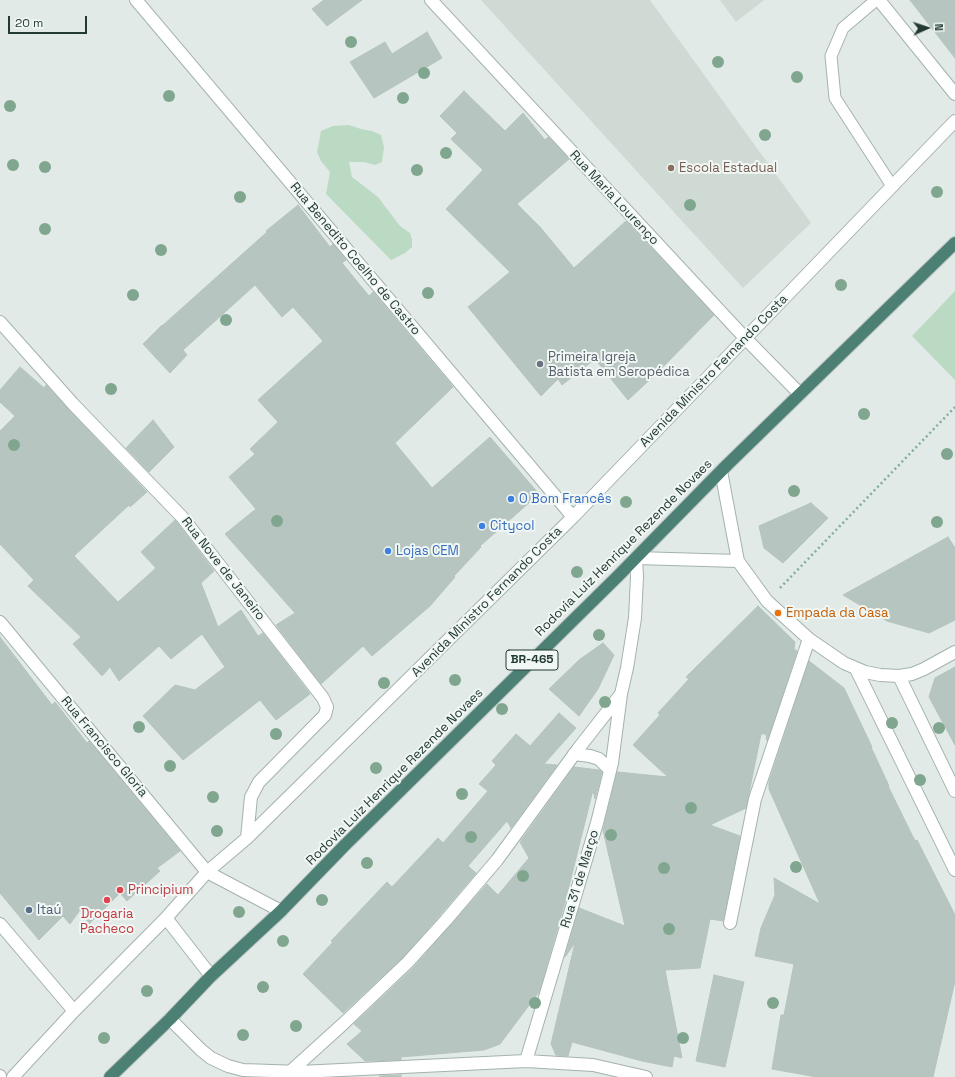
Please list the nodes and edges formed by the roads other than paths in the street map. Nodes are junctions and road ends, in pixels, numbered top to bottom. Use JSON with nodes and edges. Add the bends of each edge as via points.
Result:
{"nodes":[{"id":1,"x":136,"y":0,"type":"edge"},
{"id":2,"x":431,"y":0,"type":"edge"},
{"id":3,"x":876,"y":0,"type":"edge"},
{"id":4,"x":879,"y":0,"type":"edge"},
{"id":5,"x":955,"y":94,"type":"edge"},
{"id":6,"x":955,"y":121,"type":"edge"},
{"id":7,"x":892,"y":186,"type":"junction"},
{"id":8,"x":955,"y":244,"type":"edge"},
{"id":9,"x":0,"y":322,"type":"edge"},
{"id":10,"x":746,"y":339,"type":"junction"},
{"id":11,"x":800,"y":394,"type":"junction"},
{"id":12,"x":721,"y":471,"type":"junction"},
{"id":13,"x":573,"y":517,"type":"junction"},
{"id":14,"x":636,"y":558,"type":"junction"},
{"id":15,"x":738,"y":561,"type":"junction"},
{"id":16,"x":0,"y":622,"type":"edge"},
{"id":17,"x":809,"y":639,"type":"junction"},
{"id":18,"x":955,"y":652,"type":"edge"},
{"id":19,"x":856,"y":669,"type":"junction"},
{"id":20,"x":899,"y":676,"type":"junction"},
{"id":21,"x":621,"y":694,"type":"junction"},
{"id":22,"x":574,"y":754,"type":"junction"},
{"id":23,"x":610,"y":770,"type":"junction"},
{"id":24,"x":955,"y":791,"type":"edge"},
{"id":25,"x":247,"y":838,"type":"junction"},
{"id":26,"x":955,"y":870,"type":"edge"},
{"id":27,"x":207,"y":872,"type":"junction"},
{"id":28,"x":281,"y":911,"type":"junction"},
{"id":29,"x":166,"y":918,"type":"junction"},
{"id":30,"x":730,"y":923,"type":"dead end"},
{"id":31,"x":0,"y":924,"type":"edge"},
{"id":32,"x":211,"y":976,"type":"junction"},
{"id":33,"x":74,"y":1011,"type":"junction"},
{"id":34,"x":170,"y":1019,"type":"junction"},
{"id":35,"x":526,"y":1062,"type":"junction"},
{"id":36,"x":592,"y":1071,"type":"edge"},
{"id":37,"x":290,"y":1072,"type":"junction"},
{"id":38,"x":262,"y":1074,"type":"edge"},
{"id":39,"x":13,"y":1077,"type":"edge"},
{"id":40,"x":110,"y":1077,"type":"edge"},
{"id":41,"x":646,"y":1077,"type":"edge"}],
"edges":[{"from":1,"to":13,"type":"street","name":"Rua Benedito Coelho de Castro"},
{"from":2,"to":10,"type":"street","name":"Rua Maria Lourenço"},
{"from":3,"to":7,"type":"lane","via":[[843,28],[831,56],[835,98]]},
{"from":4,"to":5,"type":"street"},
{"from":6,"to":7,"type":"street","name":"Avenida Ministro Fernando Costa"},
{"from":7,"to":10,"type":"street","name":"Avenida Ministro Fernando Costa"},
{"from":8,"to":11,"type":"highway","name":"Rodovia Luiz Henrique Rezende Novaes","number":"BR-465"},
{"from":9,"to":25,"type":"street","name":"Rua Nove de Janeiro","via":[[73,404],[182,517],[323,698],[325,715],[259,782],[251,797]]},
{"from":10,"to":11,"type":"street","name":"Rua Maria Lourenço"},
{"from":10,"to":13,"type":"street","name":"Avenida Ministro Fernando Costa"},
{"from":11,"to":12,"type":"highway","name":"Rodovia Luiz Henrique Rezende Novaes","number":"BR-465"},
{"from":12,"to":14,"type":"highway","name":"Rodovia Luiz Henrique Rezende Novaes","number":"BR-465"},
{"from":12,"to":15,"type":"street"},
{"from":13,"to":25,"type":"street","name":"Avenida Ministro Fernando Costa"},
{"from":14,"to":15,"type":"street"},
{"from":14,"to":21,"type":"street","via":[[635,618],[628,668]]},
{"from":14,"to":28,"type":"highway","name":"Rodovia Luiz Henrique Rezende Novaes","number":"BR-465"},
{"from":15,"to":17,"type":"street","via":[[767,601]]},
{"from":16,"to":27,"type":"street","name":"Rua Francisco Gloria"},
{"from":17,"to":19,"type":"street"},
{"from":17,"to":30,"type":"street","via":[[755,799]]},
{"from":18,"to":20,"type":"street","via":[[924,669]]},
{"from":19,"to":20,"type":"street","via":[[880,675]]},
{"from":19,"to":26,"type":"street"},
{"from":20,"to":24,"type":"street"},
{"from":21,"to":22,"type":"street"},
{"from":21,"to":23,"type":"street","name":"Rua 31 de Março"},
{"from":22,"to":23,"type":"street","via":[[599,759]]},
{"from":22,"to":37,"type":"street","via":[[497,860],[446,920],[403,967]]},
{"from":23,"to":35,"type":"street","name":"Rua 31 de Março","via":[[597,823]]},
{"from":25,"to":27,"type":"street","name":"Avenida Ministro Fernando Costa"},
{"from":27,"to":28,"type":"street"},
{"from":27,"to":29,"type":"street","name":"Avenida Ministro Fernando Costa"},
{"from":28,"to":32,"type":"highway","name":"Rodovia Luiz Henrique Rezende Novaes","number":"BR-465"},
{"from":29,"to":32,"type":"street"},
{"from":29,"to":33,"type":"street","name":"Avenida Ministro Fernando Costa"},
{"from":31,"to":33,"type":"street"},
{"from":32,"to":34,"type":"highway","name":"Rodovia Luiz Henrique Rezende Novaes","number":"BR-465"},
{"from":33,"to":39,"type":"street","name":"Avenida Ministro Fernando Costa"},
{"from":34,"to":38,"type":"street","via":[[211,1058],[228,1066]]},
{"from":34,"to":40,"type":"highway","name":"Rodovia Luiz Henrique Rezende Novaes","number":"BR-465"},
{"from":35,"to":36,"type":"street"},
{"from":35,"to":37,"type":"street"},
{"from":36,"to":41,"type":"street"},
{"from":37,"to":38,"type":"street"}]}
